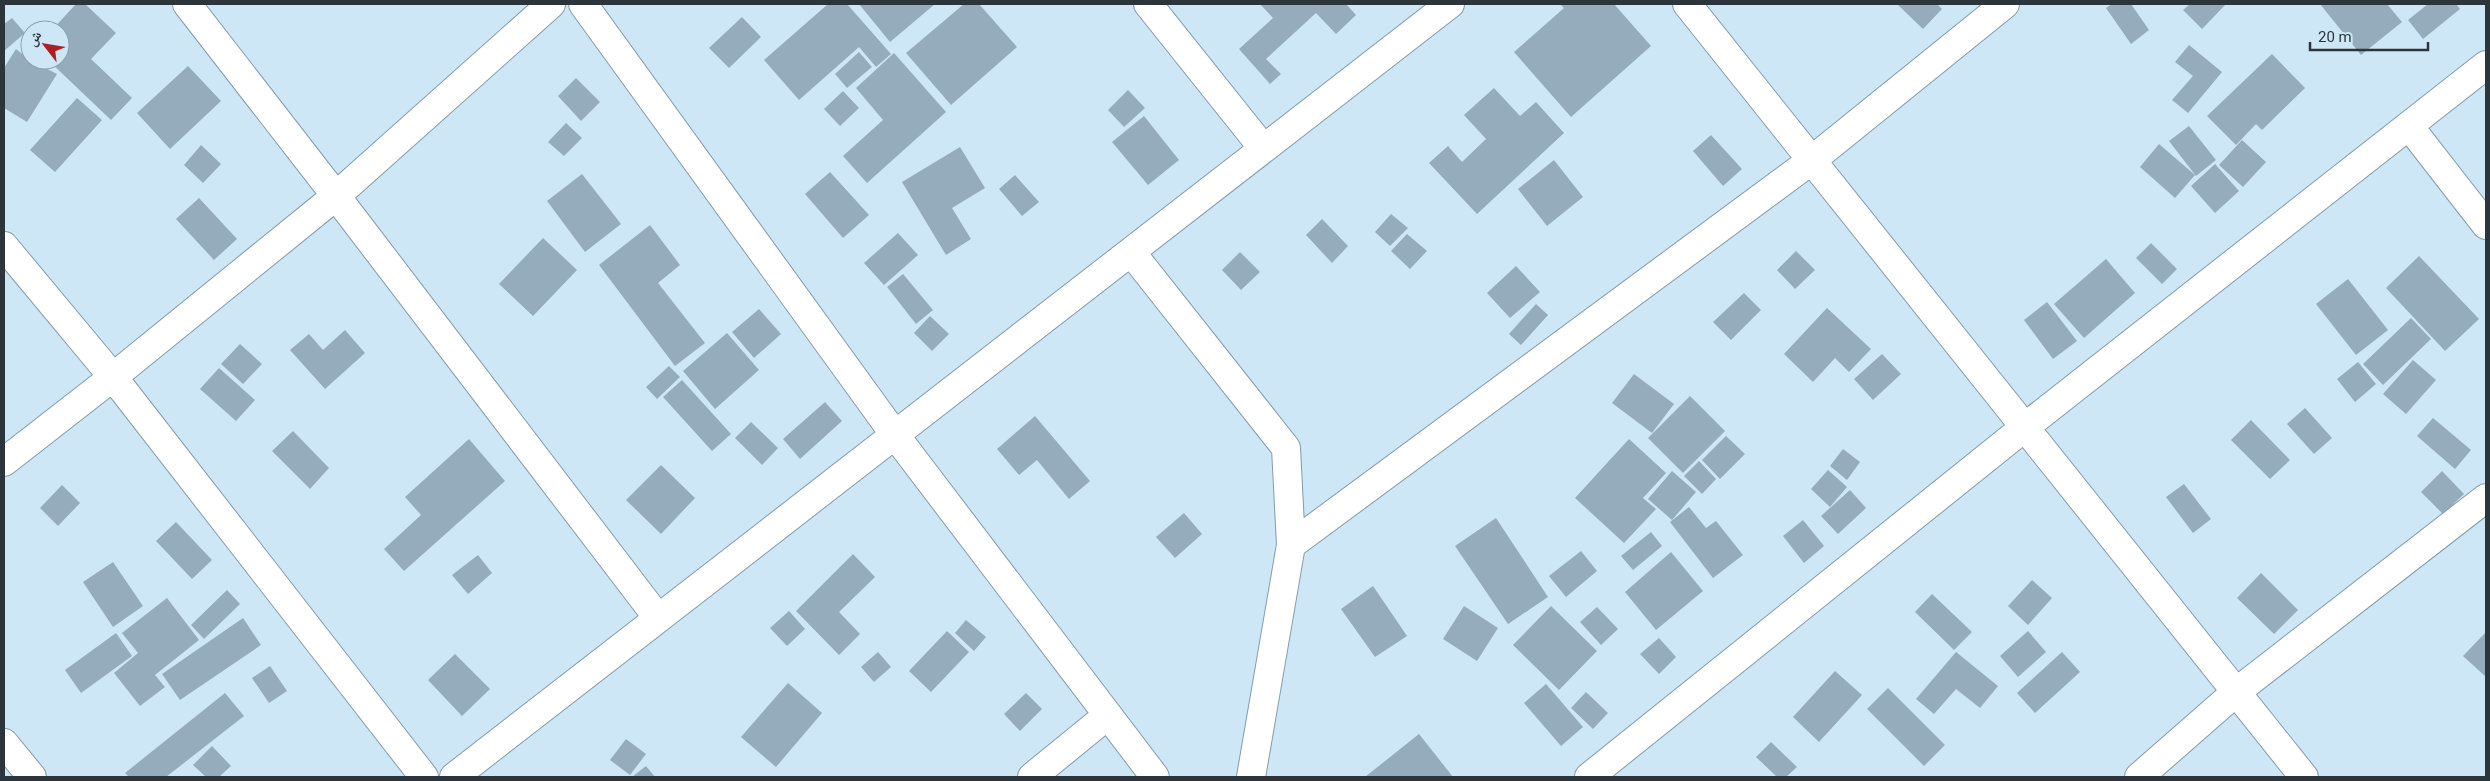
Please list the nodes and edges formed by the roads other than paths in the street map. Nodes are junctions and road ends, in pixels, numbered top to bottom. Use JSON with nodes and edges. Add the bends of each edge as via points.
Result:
{"nodes":[{"id":1,"x":186,"y":4,"type":"edge"},
{"id":2,"x":551,"y":4,"type":"edge"},
{"id":3,"x":583,"y":4,"type":"edge"},
{"id":4,"x":1148,"y":4,"type":"edge"},
{"id":5,"x":1450,"y":4,"type":"edge"},
{"id":6,"x":1687,"y":4,"type":"edge"},
{"id":7,"x":2005,"y":4,"type":"edge"},
{"id":8,"x":2486,"y":66,"type":"edge"},
{"id":9,"x":2409,"y":126,"type":"junction"},
{"id":10,"x":1263,"y":148,"type":"junction"},
{"id":11,"x":1812,"y":160,"type":"junction"},
{"id":12,"x":336,"y":196,"type":"junction"},
{"id":13,"x":2486,"y":225,"type":"edge"},
{"id":14,"x":4,"y":246,"type":"edge"},
{"id":15,"x":1130,"y":252,"type":"junction"},
{"id":16,"x":113,"y":377,"type":"junction"},
{"id":17,"x":2025,"y":427,"type":"junction"},
{"id":18,"x":895,"y":435,"type":"junction"},
{"id":19,"x":4,"y":462,"type":"edge"},
{"id":20,"x":2486,"y":498,"type":"edge"},
{"id":21,"x":1291,"y":545,"type":"junction"},
{"id":22,"x":658,"y":618,"type":"junction"},
{"id":23,"x":2236,"y":692,"type":"junction"},
{"id":24,"x":1108,"y":715,"type":"junction"},
{"id":25,"x":4,"y":743,"type":"edge"},
{"id":26,"x":32,"y":777,"type":"edge"},
{"id":27,"x":424,"y":777,"type":"edge"},
{"id":28,"x":454,"y":777,"type":"edge"},
{"id":29,"x":1032,"y":777,"type":"edge"},
{"id":30,"x":1155,"y":777,"type":"edge"},
{"id":31,"x":1251,"y":777,"type":"edge"},
{"id":32,"x":1589,"y":777,"type":"edge"},
{"id":33,"x":2139,"y":777,"type":"edge"},
{"id":34,"x":2304,"y":777,"type":"edge"}],
"edges":[{"from":1,"to":12,"type":"street"},
{"from":2,"to":12,"type":"street"},
{"from":3,"to":18,"type":"street"},
{"from":4,"to":10,"type":"street"},
{"from":5,"to":10,"type":"street"},
{"from":6,"to":11,"type":"street"},
{"from":7,"to":11,"type":"street"},
{"from":8,"to":9,"type":"street"},
{"from":9,"to":13,"type":"street"},
{"from":9,"to":17,"type":"street"},
{"from":10,"to":15,"type":"street"},
{"from":11,"to":17,"type":"street"},
{"from":11,"to":21,"type":"street"},
{"from":12,"to":16,"type":"street"},
{"from":12,"to":22,"type":"street"},
{"from":14,"to":16,"type":"street"},
{"from":15,"to":18,"type":"street"},
{"from":15,"to":21,"type":"street","via":[[1286,448]]},
{"from":16,"to":19,"type":"street"},
{"from":16,"to":27,"type":"street"},
{"from":17,"to":23,"type":"street"},
{"from":17,"to":32,"type":"street"},
{"from":18,"to":22,"type":"street"},
{"from":18,"to":24,"type":"street"},
{"from":20,"to":23,"type":"street"},
{"from":21,"to":31,"type":"street"},
{"from":22,"to":28,"type":"street"},
{"from":23,"to":33,"type":"street"},
{"from":23,"to":34,"type":"street"},
{"from":24,"to":29,"type":"street"},
{"from":24,"to":30,"type":"street"},
{"from":25,"to":26,"type":"street"}]}
